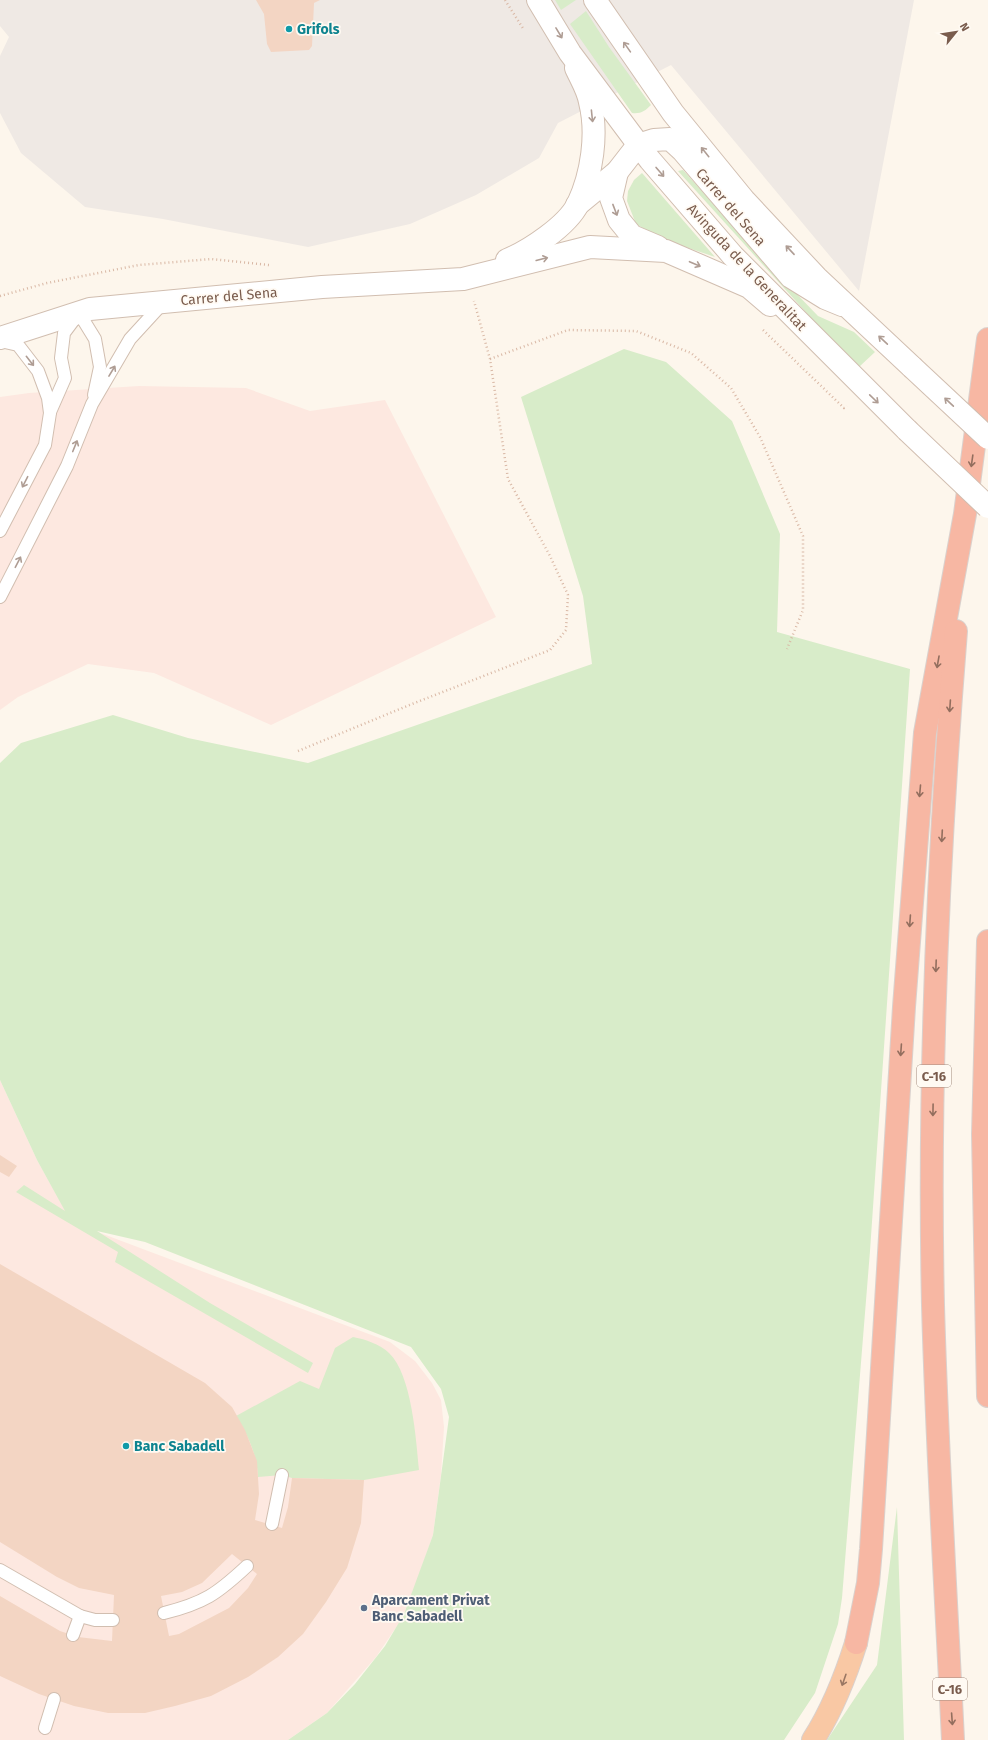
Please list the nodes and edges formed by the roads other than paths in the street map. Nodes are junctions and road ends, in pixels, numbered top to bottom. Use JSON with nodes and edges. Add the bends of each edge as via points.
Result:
{"nodes":[{"id":1,"x":538,"y":0,"type":"edge"},
{"id":2,"x":595,"y":0,"type":"edge"},
{"id":3,"x":570,"y":53,"type":"junction"},
{"id":4,"x":638,"y":145,"type":"junction"},
{"id":5,"x":617,"y":172,"type":"junction"},
{"id":6,"x":577,"y":205,"type":"junction"},
{"id":7,"x":666,"y":251,"type":"junction"},
{"id":8,"x":463,"y":279,"type":"junction"},
{"id":9,"x":163,"y":303,"type":"junction"},
{"id":10,"x":849,"y":308,"type":"junction"},
{"id":11,"x":78,"y":313,"type":"junction"},
{"id":12,"x":0,"y":339,"type":"edge"},
{"id":13,"x":988,"y":340,"type":"edge"},
{"id":14,"x":856,"y":381,"type":"junction"},
{"id":15,"x":92,"y":404,"type":"junction"},
{"id":16,"x":50,"y":413,"type":"junction"},
{"id":17,"x":988,"y":438,"type":"edge"},
{"id":18,"x":988,"y":507,"type":"edge"},
{"id":19,"x":965,"y":514,"type":"junction"},
{"id":20,"x":0,"y":531,"type":"edge"},
{"id":21,"x":0,"y":597,"type":"edge"},
{"id":22,"x":988,"y":941,"type":"edge"},
{"id":23,"x":986,"y":1287,"type":"edge"},
{"id":24,"x":988,"y":1396,"type":"edge"},
{"id":25,"x":282,"y":1475,"type":"dead end"},
{"id":26,"x":272,"y":1524,"type":"dead end"},
{"id":27,"x":247,"y":1566,"type":"dead end"},
{"id":28,"x":0,"y":1570,"type":"edge"},
{"id":29,"x":164,"y":1613,"type":"dead end"},
{"id":30,"x":80,"y":1616,"type":"junction"},
{"id":31,"x":113,"y":1620,"type":"dead end"},
{"id":32,"x":73,"y":1635,"type":"dead end"},
{"id":33,"x":54,"y":1699,"type":"dead end"},
{"id":34,"x":45,"y":1728,"type":"dead end"},
{"id":35,"x":813,"y":1740,"type":"edge"},
{"id":36,"x":953,"y":1740,"type":"edge"}],
"edges":[{"from":1,"to":3,"type":"street","name":"Avinguda de la Generalitat","one_way":true},
{"from":10,"to":2,"type":"street","one_way":true,"via":[[817,278],[735,188],[673,113]]},
{"from":3,"to":4,"type":"street","name":"Avinguda de la Generalitat"},
{"from":3,"to":6,"type":"street","name":"Carrer del Sena","one_way":true,"via":[[590,102],[594,138],[588,173]]},
{"from":4,"to":5,"type":"street","name":"Carrer del Sena"},
{"from":4,"to":10,"type":"street","name":"Carrer del Sena","via":[[670,139],[684,151],[792,277],[825,298]]},
{"from":4,"to":14,"type":"street","name":"Avinguda de la Generalitat","one_way":true,"via":[[733,256]]},
{"from":5,"to":6,"type":"street","name":"Carrer del Sena"},
{"from":5,"to":7,"type":"street","name":"Carrer del Sena","one_way":true,"via":[[611,198],[619,220],[632,236]]},
{"from":6,"to":8,"type":"street","name":"Carrer del Sena","via":[[555,231],[516,256]]},
{"from":8,"to":7,"type":"street","name":"Carrer del Sena","one_way":true,"via":[[590,247]]},
{"from":7,"to":14,"type":"street","name":"Carrer del Sena","one_way":true,"via":[[749,287]]},
{"from":8,"to":9,"type":"street","name":"Carrer del Sena","via":[[322,288]]},
{"from":9,"to":11,"type":"street","name":"Carrer del Sena","via":[[90,309]]},
{"from":15,"to":9,"type":"lane","one_way":true,"via":[[130,340]]},
{"from":17,"to":10,"type":"street","one_way":true,"bridge":true},
{"from":11,"to":12,"type":"street","name":"Carrer del Sena"},
{"from":11,"to":15,"type":"lane","via":[[95,339],[100,367]]},
{"from":11,"to":16,"type":"lane","via":[[64,333],[61,358],[65,378]]},
{"from":12,"to":16,"type":"lane","one_way":true,"via":[[18,345],[38,371],[48,398]]},
{"from":13,"to":19,"type":"highway","number":"C-16","one_way":true},
{"from":14,"to":18,"type":"street","name":"Avinguda de la Generalitat","one_way":true,"bridge":true},
{"from":21,"to":15,"type":"lane","one_way":true,"via":[[67,466]]},
{"from":16,"to":20,"type":"lane","one_way":true,"via":[[44,445]]},
{"from":19,"to":35,"type":"highway","one_way":true,"via":[[925,733],[901,1060],[868,1583],[856,1643],[840,1690]]},
{"from":19,"to":36,"type":"highway","number":"C-16","one_way":true,"via":[[939,881],[932,1164],[938,1444]]},
{"from":22,"to":23,"type":"highway","via":[[983,1134]]},
{"from":23,"to":24,"type":"highway"},
{"from":25,"to":26,"type":"lane"},
{"from":27,"to":29,"type":"lane","via":[[214,1595],[192,1606]]},
{"from":28,"to":30,"type":"lane"},
{"from":30,"to":31,"type":"lane","via":[[95,1620]]},
{"from":30,"to":32,"type":"lane"},
{"from":33,"to":34,"type":"lane"}]}
